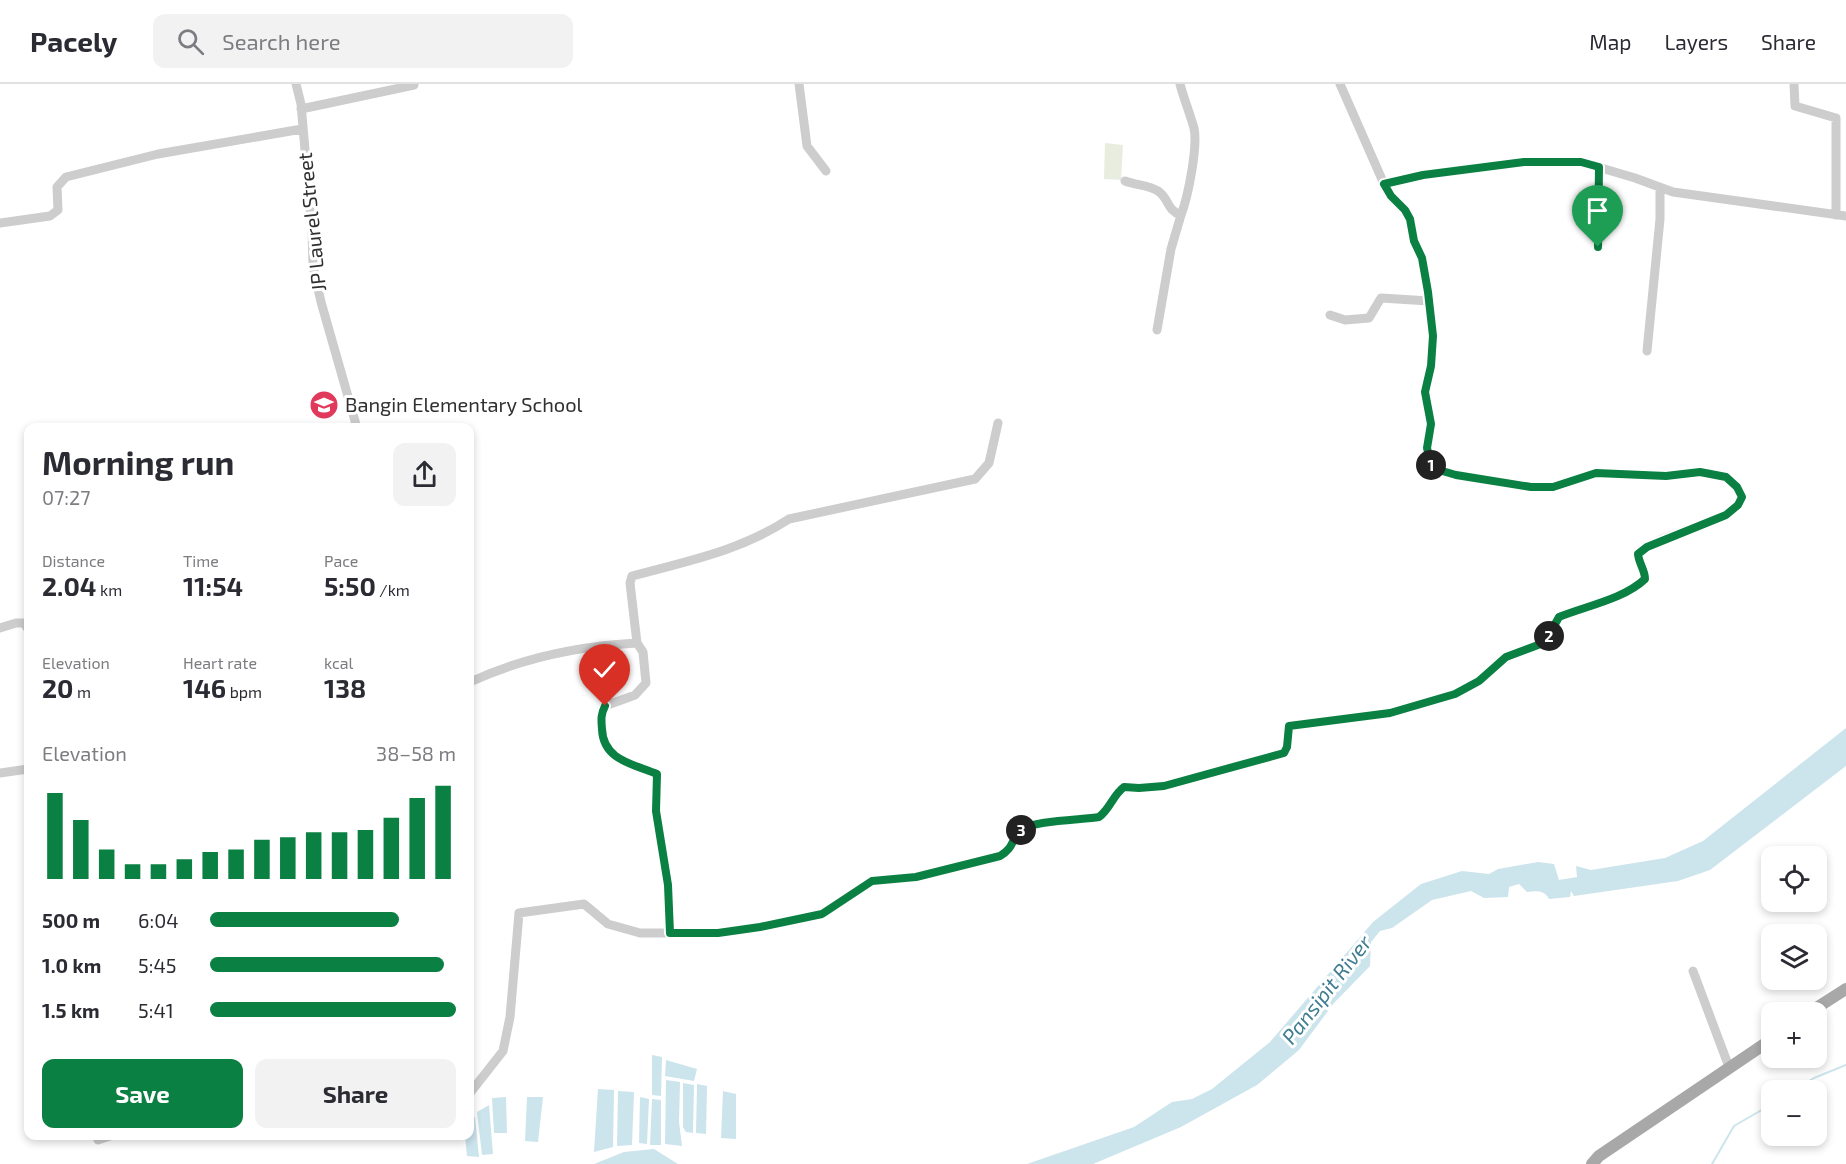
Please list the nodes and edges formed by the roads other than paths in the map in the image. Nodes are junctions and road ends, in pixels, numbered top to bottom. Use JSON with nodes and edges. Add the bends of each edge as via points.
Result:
{"nodes":[{"id":1,"x":296,"y":84,"type":"edge"},
{"id":2,"x":799,"y":84,"type":"edge"},
{"id":3,"x":1180,"y":84,"type":"edge"},
{"id":4,"x":1340,"y":84,"type":"edge"},
{"id":5,"x":1794,"y":84,"type":"edge"},
{"id":6,"x":414,"y":85,"type":"edge"},
{"id":7,"x":301,"y":109,"type":"junction"},
{"id":8,"x":302,"y":129,"type":"junction"},
{"id":9,"x":1599,"y":167,"type":"junction"},
{"id":10,"x":826,"y":171,"type":"dead end"},
{"id":11,"x":1125,"y":181,"type":"dead end"},
{"id":12,"x":1384,"y":184,"type":"junction"},
{"id":13,"x":1660,"y":188,"type":"junction"},
{"id":14,"x":1181,"y":215,"type":"junction"},
{"id":15,"x":1836,"y":215,"type":"junction"},
{"id":16,"x":1846,"y":216,"type":"edge"},
{"id":17,"x":0,"y":223,"type":"edge"},
{"id":18,"x":1598,"y":247,"type":"dead end"},
{"id":19,"x":1429,"y":302,"type":"junction"},
{"id":20,"x":1330,"y":315,"type":"dead end"},
{"id":21,"x":1157,"y":330,"type":"dead end"},
{"id":22,"x":1647,"y":351,"type":"dead end"},
{"id":23,"x":356,"y":423,"type":"edge"},
{"id":24,"x":998,"y":423,"type":"dead end"},
{"id":25,"x":24,"y":623,"type":"edge"},
{"id":26,"x":0,"y":628,"type":"edge"},
{"id":27,"x":637,"y":643,"type":"junction"},
{"id":28,"x":474,"y":680,"type":"edge"},
{"id":29,"x":24,"y":770,"type":"edge"},
{"id":30,"x":0,"y":773,"type":"edge"},
{"id":31,"x":670,"y":933,"type":"junction"},
{"id":32,"x":1694,"y":972,"type":"dead end"},
{"id":33,"x":1846,"y":989,"type":"edge"},
{"id":34,"x":1826,"y":1002,"type":"edge"},
{"id":35,"x":1761,"y":1046,"type":"edge"},
{"id":36,"x":1729,"y":1067,"type":"junction"},
{"id":37,"x":474,"y":1088,"type":"edge"},
{"id":38,"x":1592,"y":1164,"type":"edge"}],
"edges":[{"from":1,"to":7,"type":"street","name":"JP Laurel Street"},
{"from":2,"to":10,"type":"street","via":[[807,146]]},
{"from":3,"to":14,"type":"street","via":[[1194,130],[1194,150]]},
{"from":4,"to":12,"type":"street"},
{"from":5,"to":15,"type":"street","via":[[1795,106],[1836,118]]},
{"from":6,"to":7,"type":"street"},
{"from":7,"to":8,"type":"street","name":"JP Laurel Street"},
{"from":8,"to":17,"type":"street","via":[[158,154],[66,177],[57,187],[58,210],[50,216]]},
{"from":8,"to":23,"type":"street","name":"JP Laurel Street","via":[[313,266]]},
{"from":9,"to":12,"type":"street","via":[[1581,162],[1524,162]]},
{"from":9,"to":13,"type":"street"},
{"from":9,"to":18,"type":"street"},
{"from":11,"to":14,"type":"street","via":[[1157,191],[1169,209]]},
{"from":12,"to":19,"type":"street","via":[[1410,219]]},
{"from":13,"to":15,"type":"street"},
{"from":13,"to":22,"type":"street"},
{"from":14,"to":21,"type":"street"},
{"from":15,"to":16,"type":"street"},
{"from":19,"to":20,"type":"street","via":[[1381,298],[1369,318],[1345,320]]},
{"from":19,"to":31,"type":"street","via":[[1433,336],[1425,392],[1431,424],[1427,448],[1432,468],[1531,487],[1553,487],[1596,473],[1666,476],[1700,472],[1726,477],[1742,497],[1738,505],[1726,515],[1647,547],[1638,554],[1645,579],[1637,587],[1559,617],[1538,645],[1506,657],[1479,681],[1455,694],[1390,713],[1289,726],[1284,753],[1164,786],[1124,787],[1099,817],[1033,825],[1021,831],[1009,851],[1000,856],[916,877],[872,881],[822,914],[718,933]]},
{"from":24,"to":27,"type":"street","via":[[989,463],[975,479],[789,519],[717,554],[632,576]]},
{"from":25,"to":26,"type":"street"},
{"from":27,"to":28,"type":"street","via":[[530,659]]},
{"from":27,"to":31,"type":"street","via":[[643,652],[646,683],[635,695],[605,706],[601,713],[602,739],[613,756],[657,774],[656,811],[668,885]]},
{"from":29,"to":30,"type":"street"},
{"from":31,"to":37,"type":"street","via":[[640,933],[608,924],[584,904],[519,913],[510,1017],[503,1051]]},
{"from":32,"to":36,"type":"street"},
{"from":33,"to":34,"type":"main road"},
{"from":35,"to":36,"type":"main road"},
{"from":36,"to":38,"type":"main road"}]}
